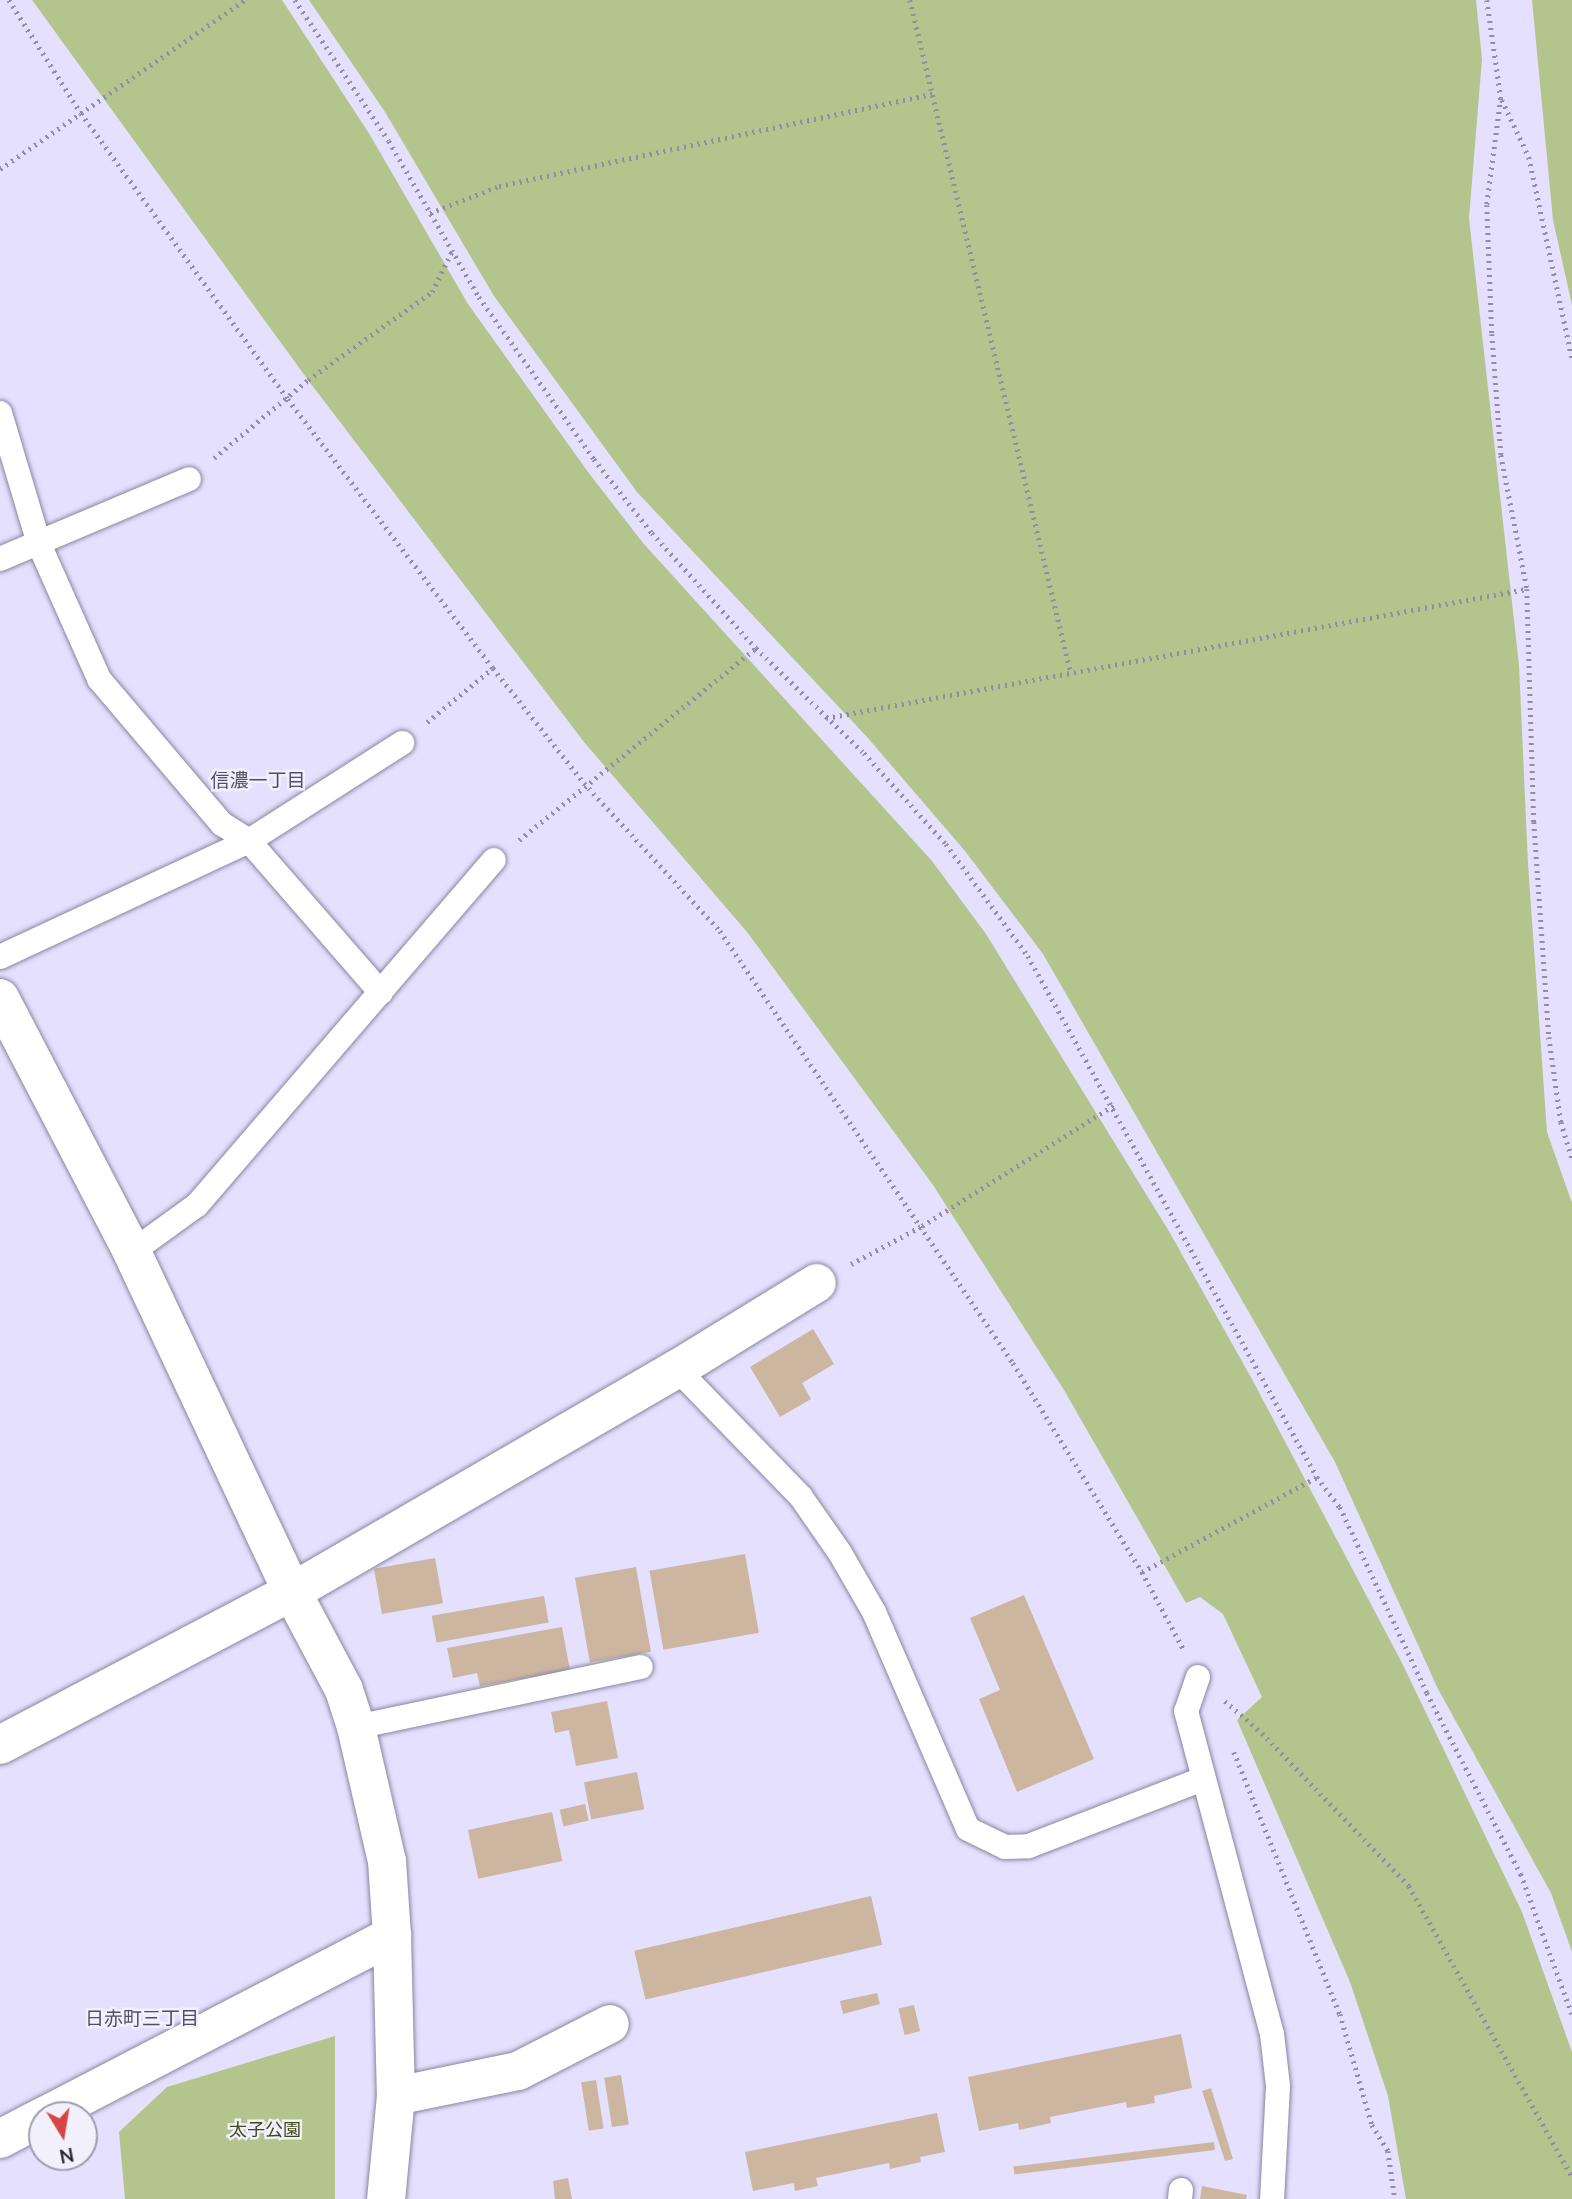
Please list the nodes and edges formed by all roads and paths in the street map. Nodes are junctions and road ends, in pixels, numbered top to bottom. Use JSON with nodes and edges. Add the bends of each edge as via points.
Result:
{"nodes":[{"id":1,"x":9,"y":0,"type":"edge"},
{"id":2,"x":245,"y":0,"type":"edge"},
{"id":3,"x":295,"y":0,"type":"edge"},
{"id":4,"x":911,"y":0,"type":"edge"},
{"id":5,"x":1488,"y":0,"type":"edge"},
{"id":6,"x":934,"y":93,"type":"junction"},
{"id":7,"x":1501,"y":98,"type":"junction"},
{"id":8,"x":81,"y":113,"type":"junction"},
{"id":9,"x":0,"y":169,"type":"edge"},
{"id":10,"x":430,"y":213,"type":"junction"},
{"id":11,"x":452,"y":251,"type":"junction"},
{"id":12,"x":1572,"y":358,"type":"edge"},
{"id":13,"x":288,"y":399,"type":"junction"},
{"id":14,"x":0,"y":413,"type":"edge"},
{"id":15,"x":189,"y":479,"type":"joint"},
{"id":16,"x":39,"y":544,"type":"junction"},
{"id":17,"x":0,"y":559,"type":"edge"},
{"id":18,"x":1527,"y":589,"type":"junction"},
{"id":19,"x":756,"y":648,"type":"junction"},
{"id":20,"x":493,"y":668,"type":"junction"},
{"id":21,"x":1071,"y":673,"type":"junction"},
{"id":22,"x":825,"y":718,"type":"junction"},
{"id":23,"x":402,"y":743,"type":"joint"},
{"id":24,"x":584,"y":783,"type":"junction"},
{"id":25,"x":249,"y":841,"type":"junction"},
{"id":26,"x":494,"y":860,"type":"joint"},
{"id":27,"x":0,"y":957,"type":"edge"},
{"id":28,"x":381,"y":993,"type":"junction"},
{"id":29,"x":0,"y":998,"type":"edge"},
{"id":30,"x":1114,"y":1105,"type":"junction"},
{"id":31,"x":1572,"y":1158,"type":"edge"},
{"id":32,"x":922,"y":1226,"type":"junction"},
{"id":33,"x":132,"y":1252,"type":"junction"},
{"id":34,"x":817,"y":1283,"type":"joint"},
{"id":35,"x":677,"y":1369,"type":"junction"},
{"id":36,"x":1317,"y":1477,"type":"junction"},
{"id":37,"x":1142,"y":1572,"type":"junction"},
{"id":38,"x":292,"y":1592,"type":"junction"},
{"id":39,"x":1168,"y":1619,"type":"dead end"},
{"id":40,"x":641,"y":1667,"type":"dead end"},
{"id":41,"x":1198,"y":1677,"type":"joint"},
{"id":42,"x":356,"y":1727,"type":"junction"},
{"id":43,"x":0,"y":1745,"type":"edge"},
{"id":44,"x":1203,"y":1779,"type":"junction"},
{"id":45,"x":1274,"y":1847,"type":"dead end"},
{"id":46,"x":393,"y":1936,"type":"junction"},
{"id":47,"x":1572,"y":2014,"type":"edge"},
{"id":48,"x":610,"y":2024,"type":"dead end"},
{"id":49,"x":396,"y":2096,"type":"junction"},
{"id":50,"x":73,"y":2101,"type":"edge"},
{"id":51,"x":28,"y":2124,"type":"edge"},
{"id":52,"x":0,"y":2139,"type":"edge"},
{"id":53,"x":1572,"y":2176,"type":"edge"},
{"id":54,"x":386,"y":2199,"type":"edge"},
{"id":55,"x":1272,"y":2199,"type":"edge"},
{"id":56,"x":1395,"y":2199,"type":"edge"}],
"edges":[{"from":1,"to":8,"type":"path"},
{"from":2,"to":8,"type":"path"},
{"from":3,"to":10,"type":"path","via":[[389,141]]},
{"from":4,"to":6,"type":"path"},
{"from":5,"to":7,"type":"path"},
{"from":6,"to":10,"type":"path","via":[[499,186]]},
{"from":6,"to":21,"type":"path"},
{"from":7,"to":12,"type":"path","via":[[1529,157]]},
{"from":7,"to":18,"type":"path","via":[[1487,205],[1492,334],[1501,455]]},
{"from":8,"to":9,"type":"path"},
{"from":8,"to":13,"type":"path"},
{"from":10,"to":11,"type":"path"},
{"from":11,"to":13,"type":"path","via":[[432,292]]},
{"from":11,"to":19,"type":"path","via":[[479,297],[594,459],[652,533]]},
{"from":13,"to":15,"type":"path"},
{"from":13,"to":20,"type":"path"},
{"from":14,"to":16,"type":"lane"},
{"from":15,"to":16,"type":"lane"},
{"from":16,"to":17,"type":"lane"},
{"from":16,"to":25,"type":"lane","via":[[99,679],[222,824]]},
{"from":18,"to":21,"type":"path"},
{"from":18,"to":31,"type":"path","via":[[1534,822],[1549,1037],[1561,1122]]},
{"from":19,"to":22,"type":"path"},
{"from":19,"to":24,"type":"path"},
{"from":20,"to":23,"type":"path"},
{"from":20,"to":24,"type":"path"},
{"from":21,"to":22,"type":"path"},
{"from":22,"to":30,"type":"path","via":[[908,800],[988,900],[1028,956]]},
{"from":23,"to":25,"type":"lane"},
{"from":24,"to":26,"type":"path"},
{"from":24,"to":32,"type":"path","via":[[720,931]]},
{"from":25,"to":27,"type":"lane"},
{"from":25,"to":28,"type":"lane"},
{"from":26,"to":28,"type":"lane"},
{"from":28,"to":33,"type":"lane","via":[[197,1205]]},
{"from":29,"to":33,"type":"street"},
{"from":30,"to":32,"type":"path"},
{"from":30,"to":36,"type":"path"},
{"from":32,"to":34,"type":"path"},
{"from":32,"to":37,"type":"path"},
{"from":33,"to":38,"type":"street"},
{"from":34,"to":35,"type":"street"},
{"from":35,"to":38,"type":"street"},
{"from":35,"to":44,"type":"lane","via":[[801,1497],[840,1553],[874,1612],[968,1829],[1005,1847],[1029,1846]]},
{"from":36,"to":37,"type":"path"},
{"from":36,"to":47,"type":"path","via":[[1340,1507],[1427,1693],[1521,1874]]},
{"from":37,"to":39,"type":"path"},
{"from":38,"to":42,"type":"street","via":[[344,1690]]},
{"from":38,"to":43,"type":"street"},
{"from":40,"to":42,"type":"lane"},
{"from":41,"to":44,"type":"lane","via":[[1186,1710]]},
{"from":41,"to":53,"type":"path","via":[[1262,1733],[1409,1886]]},
{"from":42,"to":46,"type":"street","via":[[387,1861]]},
{"from":44,"to":55,"type":"lane","via":[[1272,2034],[1278,2086]]},
{"from":45,"to":56,"type":"path","via":[[1340,2014],[1372,2125],[1388,2151]]},
{"from":46,"to":49,"type":"street"},
{"from":46,"to":50,"type":"street"},
{"from":48,"to":49,"type":"street","via":[[518,2071]]},
{"from":49,"to":54,"type":"street"},
{"from":51,"to":52,"type":"street"}]}
